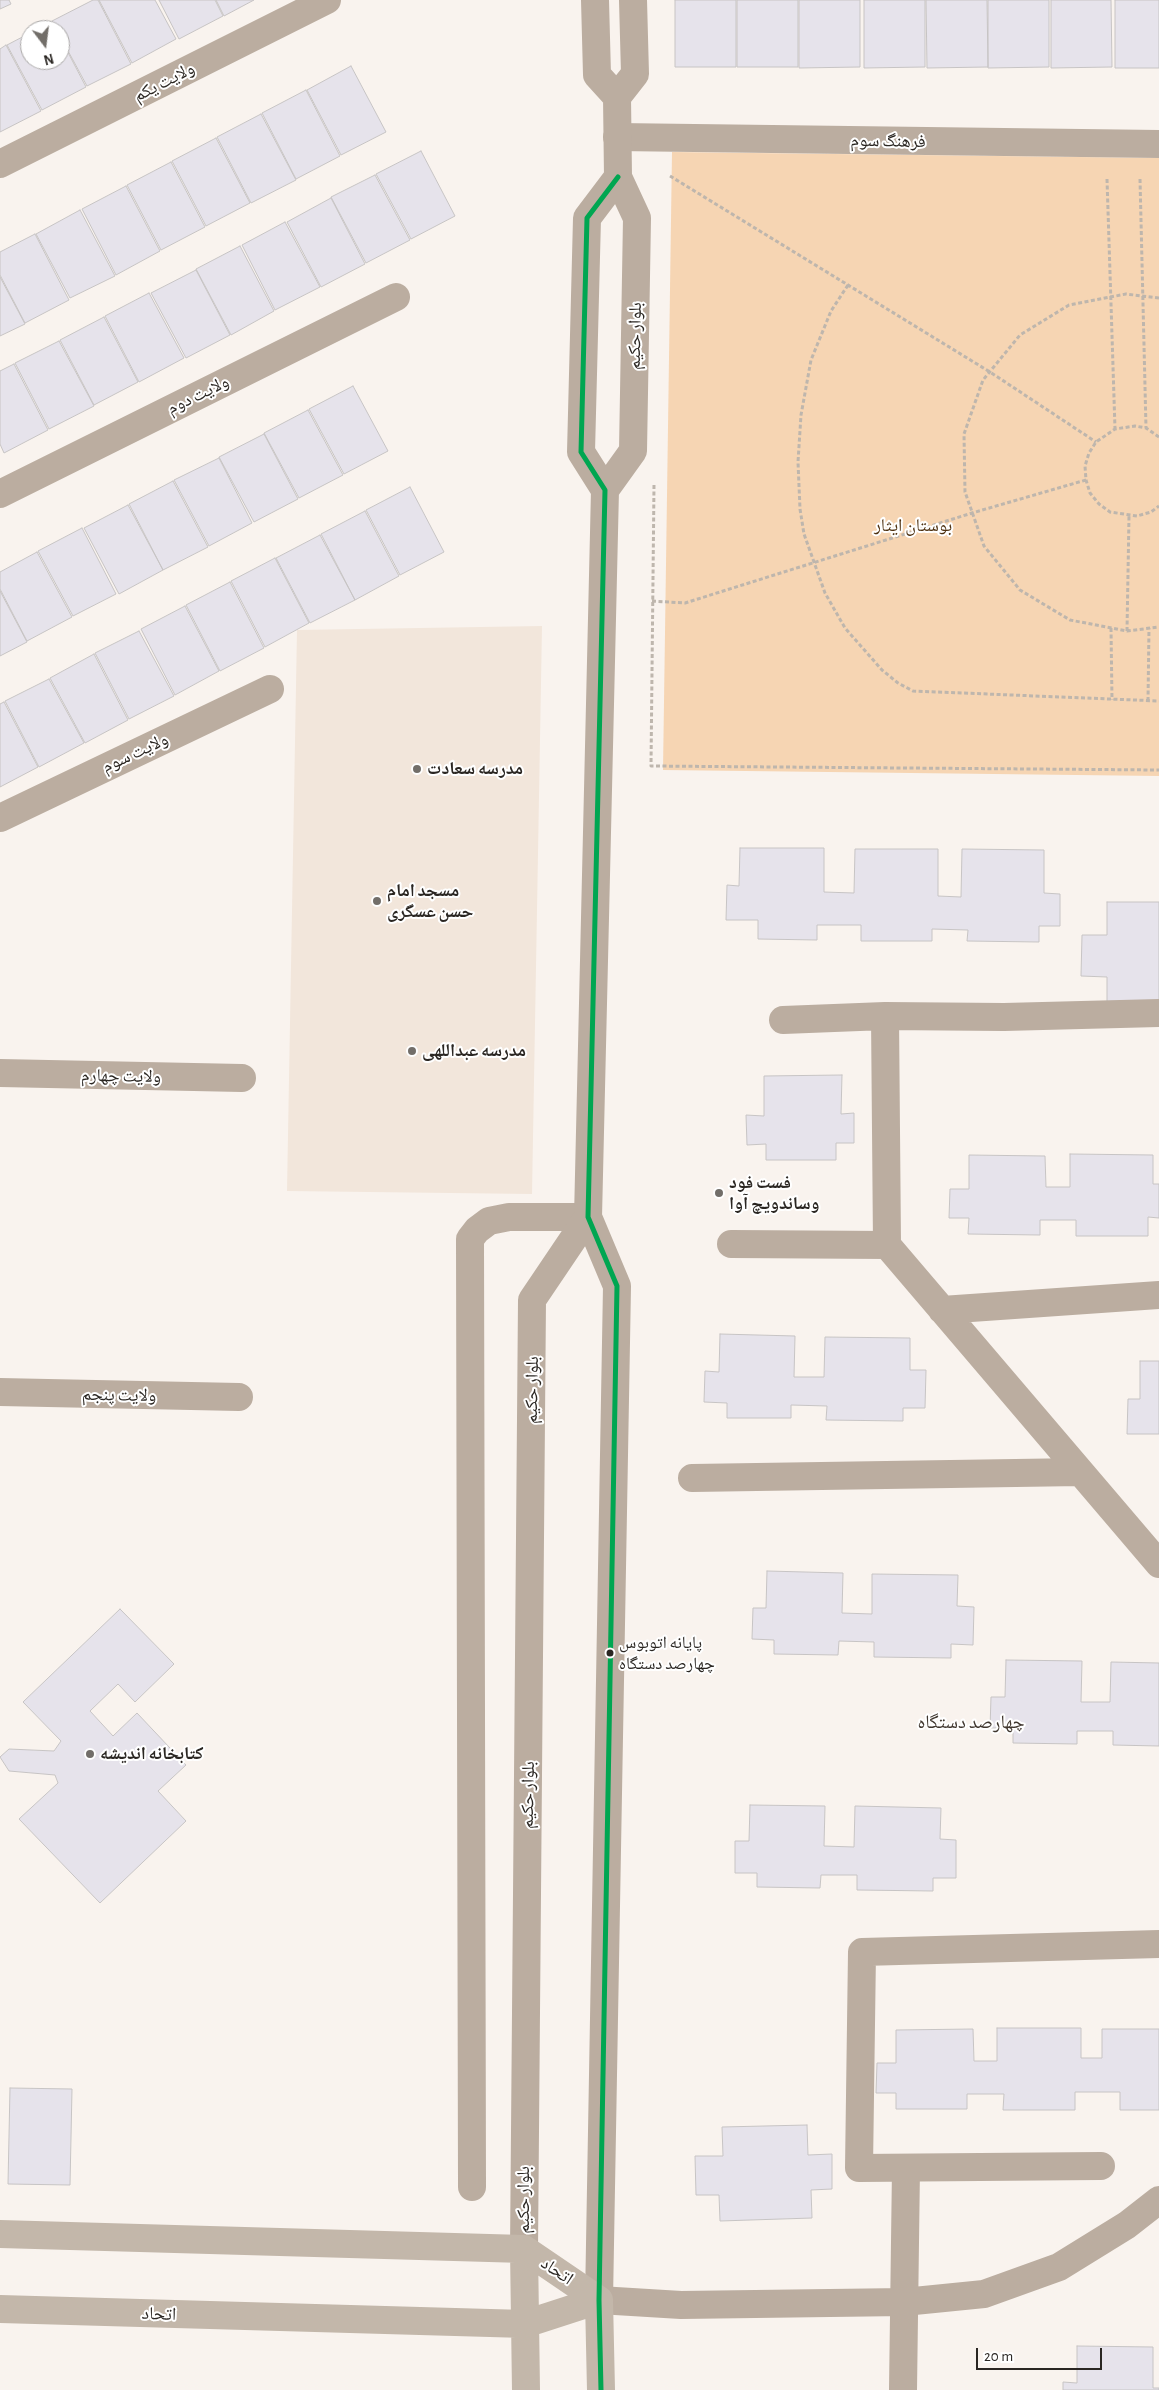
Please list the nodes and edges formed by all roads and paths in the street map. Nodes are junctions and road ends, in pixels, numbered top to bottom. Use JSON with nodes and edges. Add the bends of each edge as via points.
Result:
{"nodes":[{"id":1,"x":327,"y":0,"type":"edge"},
{"id":2,"x":595,"y":0,"type":"edge"},
{"id":3,"x":633,"y":0,"type":"edge"},
{"id":4,"x":616,"y":97,"type":"junction"},
{"id":5,"x":617,"y":138,"type":"junction"},
{"id":6,"x":1159,"y":144,"type":"edge"},
{"id":7,"x":0,"y":164,"type":"edge"},
{"id":8,"x":1107,"y":173,"type":"dead end"},
{"id":9,"x":1140,"y":173,"type":"dead end"},
{"id":10,"x":668,"y":175,"type":"dead end"},
{"id":11,"x":618,"y":177,"type":"junction"},
{"id":12,"x":848,"y":285,"type":"junction"},
{"id":13,"x":1142,"y":296,"type":"junction"},
{"id":14,"x":396,"y":297,"type":"dead end"},
{"id":15,"x":1109,"y":297,"type":"junction"},
{"id":16,"x":1159,"y":298,"type":"edge"},
{"id":17,"x":990,"y":372,"type":"junction"},
{"id":18,"x":1146,"y":428,"type":"junction"},
{"id":19,"x":1115,"y":429,"type":"junction"},
{"id":20,"x":1159,"y":436,"type":"edge"},
{"id":21,"x":1096,"y":442,"type":"junction"},
{"id":22,"x":1086,"y":480,"type":"junction"},
{"id":23,"x":654,"y":484,"type":"dead end"},
{"id":24,"x":605,"y":490,"type":"junction"},
{"id":25,"x":0,"y":494,"type":"edge"},
{"id":26,"x":1159,"y":506,"type":"edge"},
{"id":27,"x":972,"y":513,"type":"junction"},
{"id":28,"x":1129,"y":516,"type":"junction"},
{"id":29,"x":812,"y":563,"type":"junction"},
{"id":30,"x":652,"y":601,"type":"junction"},
{"id":31,"x":1159,"y":626,"type":"edge"},
{"id":32,"x":1111,"y":628,"type":"junction"},
{"id":33,"x":1149,"y":628,"type":"junction"},
{"id":34,"x":1127,"y":631,"type":"junction"},
{"id":35,"x":270,"y":689,"type":"dead end"},
{"id":36,"x":1112,"y":700,"type":"junction"},
{"id":37,"x":1148,"y":701,"type":"junction"},
{"id":38,"x":1159,"y":701,"type":"edge"},
{"id":39,"x":1159,"y":770,"type":"edge"},
{"id":40,"x":0,"y":818,"type":"edge"},
{"id":41,"x":1159,"y":1013,"type":"edge"},
{"id":42,"x":885,"y":1016,"type":"junction"},
{"id":43,"x":783,"y":1020,"type":"dead end"},
{"id":44,"x":0,"y":1074,"type":"edge"},
{"id":45,"x":242,"y":1078,"type":"dead end"},
{"id":46,"x":588,"y":1216,"type":"junction"},
{"id":47,"x":731,"y":1244,"type":"dead end"},
{"id":48,"x":887,"y":1245,"type":"junction"},
{"id":49,"x":1159,"y":1295,"type":"edge"},
{"id":50,"x":942,"y":1310,"type":"junction"},
{"id":51,"x":0,"y":1392,"type":"edge"},
{"id":52,"x":239,"y":1397,"type":"dead end"},
{"id":53,"x":1080,"y":1472,"type":"junction"},
{"id":54,"x":692,"y":1478,"type":"dead end"},
{"id":55,"x":1159,"y":1530,"type":"edge"},
{"id":56,"x":1131,"y":1531,"type":"junction"},
{"id":57,"x":1159,"y":1564,"type":"edge"},
{"id":58,"x":1159,"y":1944,"type":"edge"},
{"id":59,"x":1101,"y":2166,"type":"dead end"},
{"id":60,"x":906,"y":2168,"type":"junction"},
{"id":61,"x":472,"y":2187,"type":"dead end"},
{"id":62,"x":1159,"y":2200,"type":"edge"},
{"id":63,"x":1127,"y":2225,"type":"junction"},
{"id":64,"x":1159,"y":2226,"type":"edge"},
{"id":65,"x":0,"y":2234,"type":"edge"},
{"id":66,"x":524,"y":2248,"type":"junction"},
{"id":67,"x":599,"y":2300,"type":"junction"},
{"id":68,"x":904,"y":2302,"type":"junction"},
{"id":69,"x":0,"y":2309,"type":"edge"},
{"id":70,"x":525,"y":2324,"type":"junction"},
{"id":71,"x":526,"y":2390,"type":"edge"},
{"id":72,"x":601,"y":2390,"type":"edge"},
{"id":73,"x":903,"y":2390,"type":"edge"}],
"edges":[{"from":1,"to":7,"type":"street","name":"ولایت یکم"},
{"from":2,"to":4,"type":"street","via":[[597,74]]},
{"from":3,"to":4,"type":"street","via":[[635,74]]},
{"from":4,"to":5,"type":"street","name":"بلوار حکیم"},
{"from":5,"to":6,"type":"street","name":"فرهنگ سوم"},
{"from":5,"to":11,"type":"street","name":"بلوار حکیم"},
{"from":8,"to":15,"type":"path"},
{"from":9,"to":13,"type":"path"},
{"from":10,"to":12,"type":"path"},
{"from":11,"to":24,"type":"street","name":"بلوار حکیم","via":[[637,218],[633,451]]},
{"from":11,"to":24,"type":"street","via":[[587,218],[581,452]]},
{"from":12,"to":17,"type":"path"},
{"from":12,"to":29,"type":"path","via":[[824,326],[811,360],[801,415],[798,492]]},
{"from":13,"to":15,"type":"path"},
{"from":13,"to":16,"type":"path"},
{"from":13,"to":18,"type":"path"},
{"from":14,"to":25,"type":"street","name":"ولایت دوم"},
{"from":15,"to":17,"type":"path","via":[[1070,305],[1020,335]]},
{"from":15,"to":19,"type":"path"},
{"from":17,"to":21,"type":"path"},
{"from":17,"to":27,"type":"path","via":[[983,380],[964,434],[964,492]]},
{"from":18,"to":19,"type":"path","via":[[1125,426]]},
{"from":18,"to":20,"type":"path"},
{"from":19,"to":21,"type":"path"},
{"from":21,"to":22,"type":"path","via":[[1085,466]]},
{"from":22,"to":27,"type":"path"},
{"from":22,"to":28,"type":"path","via":[[1099,504],[1110,512]]},
{"from":23,"to":30,"type":"path"},
{"from":24,"to":46,"type":"street"},
{"from":26,"to":28,"type":"path","via":[[1144,514]]},
{"from":27,"to":29,"type":"path"},
{"from":27,"to":32,"type":"path","via":[[984,546],[1020,590],[1070,620]]},
{"from":28,"to":34,"type":"path"},
{"from":29,"to":30,"type":"path","via":[[684,603]]},
{"from":29,"to":36,"type":"path","via":[[834,612],[845,628],[882,670],[913,691]]},
{"from":30,"to":39,"type":"path","via":[[651,766]]},
{"from":31,"to":33,"type":"path"},
{"from":32,"to":34,"type":"path"},
{"from":32,"to":36,"type":"path"},
{"from":33,"to":34,"type":"path"},
{"from":33,"to":37,"type":"path"},
{"from":35,"to":40,"type":"street","name":"ولایت سوم"},
{"from":36,"to":37,"type":"path"},
{"from":37,"to":38,"type":"path"},
{"from":41,"to":42,"type":"street"},
{"from":42,"to":43,"type":"street"},
{"from":42,"to":48,"type":"street"},
{"from":44,"to":45,"type":"street","name":"ولایت چهارم"},
{"from":46,"to":61,"type":"street","via":[[509,1217],[489,1221],[470,1239]]},
{"from":46,"to":66,"type":"street","name":"بلوار حکیم","via":[[532,1300]]},
{"from":46,"to":67,"type":"street","via":[[617,1286]]},
{"from":47,"to":48,"type":"street"},
{"from":48,"to":50,"type":"street"},
{"from":49,"to":50,"type":"street"},
{"from":50,"to":53,"type":"street"},
{"from":51,"to":52,"type":"street","name":"ولایت پنجم"},
{"from":53,"to":54,"type":"street"},
{"from":53,"to":56,"type":"street"},
{"from":55,"to":56,"type":"street"},
{"from":56,"to":57,"type":"street"},
{"from":58,"to":60,"type":"street","via":[[862,1952],[859,2168]]},
{"from":59,"to":60,"type":"street"},
{"from":60,"to":68,"type":"street"},
{"from":62,"to":63,"type":"street"},
{"from":63,"to":64,"type":"street"},
{"from":63,"to":68,"type":"street","via":[[1059,2267],[984,2294]]},
{"from":65,"to":66,"type":"main road","name":"اتحاد"},
{"from":66,"to":67,"type":"main road","name":"اتحاد"},
{"from":66,"to":70,"type":"main road","name":"بلوار حکیم"},
{"from":67,"to":68,"type":"street","via":[[681,2305]]},
{"from":67,"to":70,"type":"main road","name":"اتحاد"},
{"from":67,"to":72,"type":"main road"},
{"from":68,"to":73,"type":"street"},
{"from":69,"to":70,"type":"main road","name":"اتحاد"},
{"from":70,"to":71,"type":"main road","name":"بلوار حکیم"}]}
